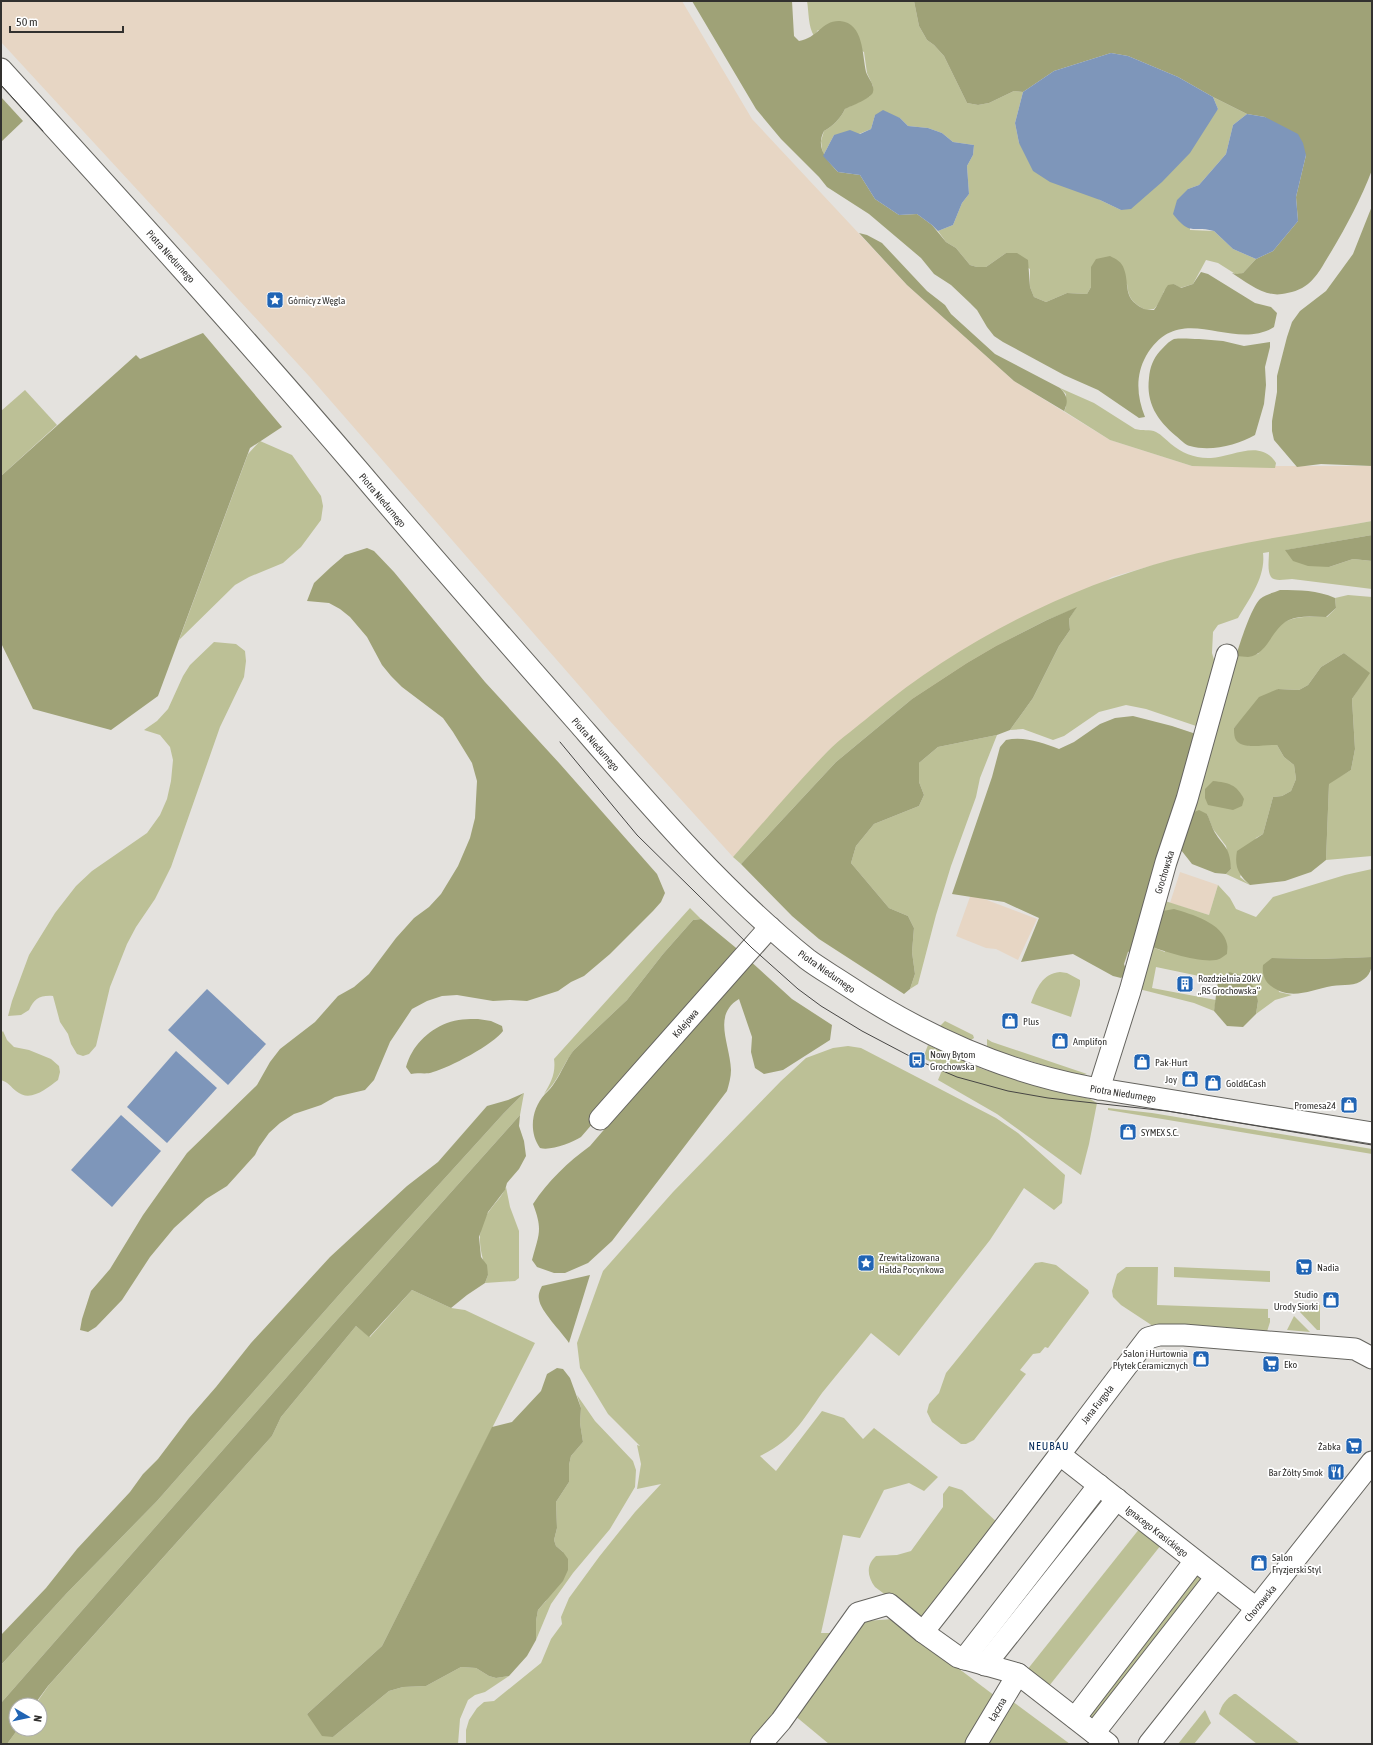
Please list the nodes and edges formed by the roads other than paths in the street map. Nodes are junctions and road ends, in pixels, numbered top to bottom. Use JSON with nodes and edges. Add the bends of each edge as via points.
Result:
{"nodes":[{"id":1,"x":1,"y":69,"type":"edge"},
{"id":2,"x":1227,"y":655,"type":"dead end"},
{"id":3,"x":770,"y":928,"type":"junction"},
{"id":4,"x":1099,"y":1089,"type":"junction"},
{"id":5,"x":600,"y":1119,"type":"dead end"},
{"id":6,"x":1372,"y":1133,"type":"edge"},
{"id":7,"x":1372,"y":1358,"type":"edge"},
{"id":8,"x":1059,"y":1454,"type":"junction"},
{"id":9,"x":1372,"y":1462,"type":"edge"},
{"id":10,"x":1099,"y":1485,"type":"junction"},
{"id":11,"x":1117,"y":1499,"type":"junction"},
{"id":12,"x":1196,"y":1561,"type":"junction"},
{"id":13,"x":1216,"y":1577,"type":"junction"},
{"id":14,"x":1256,"y":1608,"type":"junction"},
{"id":15,"x":923,"y":1632,"type":"junction"},
{"id":16,"x":964,"y":1659,"type":"junction"},
{"id":17,"x":985,"y":1665,"type":"junction"},
{"id":18,"x":1018,"y":1674,"type":"junction"},
{"id":19,"x":1075,"y":1718,"type":"junction"},
{"id":20,"x":1101,"y":1739,"type":"edge"},
{"id":21,"x":761,"y":1744,"type":"edge"},
{"id":22,"x":976,"y":1744,"type":"edge"},
{"id":23,"x":1149,"y":1744,"type":"edge"}],
"edges":[{"from":1,"to":3,"type":"street","name":"Piotra Niedurnego","via":[[228,319],[682,841]]},
{"from":2,"to":4,"type":"street","name":"Grochowska","via":[[1187,799]]},
{"from":3,"to":4,"type":"street","name":"Piotra Niedurnego","via":[[811,962],[876,1004],[933,1035],[1024,1072]]},
{"from":3,"to":5,"type":"street","name":"Kolejowa"},
{"from":4,"to":6,"type":"street","name":"Piotra Niedurnego"},
{"from":7,"to":8,"type":"street","name":"Jana Furgoła","via":[[1355,1349],[1221,1337],[1158,1335],[1148,1338]]},
{"from":8,"to":10,"type":"street","name":"Ignacego Krasickiego"},
{"from":8,"to":15,"type":"street","name":"Jana Furgoła","via":[[1004,1530]]},
{"from":9,"to":14,"type":"street","name":"Chorzowska"},
{"from":10,"to":11,"type":"street","name":"Ignacego Krasickiego"},
{"from":10,"to":16,"type":"street"},
{"from":11,"to":12,"type":"street","name":"Ignacego Krasickiego"},
{"from":11,"to":17,"type":"street"},
{"from":12,"to":13,"type":"street","name":"Ignacego Krasickiego"},
{"from":12,"to":19,"type":"street"},
{"from":13,"to":14,"type":"street","name":"Ignacego Krasickiego"},
{"from":13,"to":20,"type":"street"},
{"from":14,"to":23,"type":"street","name":"Chorzowska"},
{"from":15,"to":16,"type":"street"},
{"from":15,"to":21,"type":"street","via":[[889,1604],[858,1613]]},
{"from":16,"to":17,"type":"street"},
{"from":17,"to":18,"type":"street"},
{"from":18,"to":19,"type":"street"},
{"from":18,"to":22,"type":"street","name":"Łączna"},
{"from":19,"to":20,"type":"street"}]}
